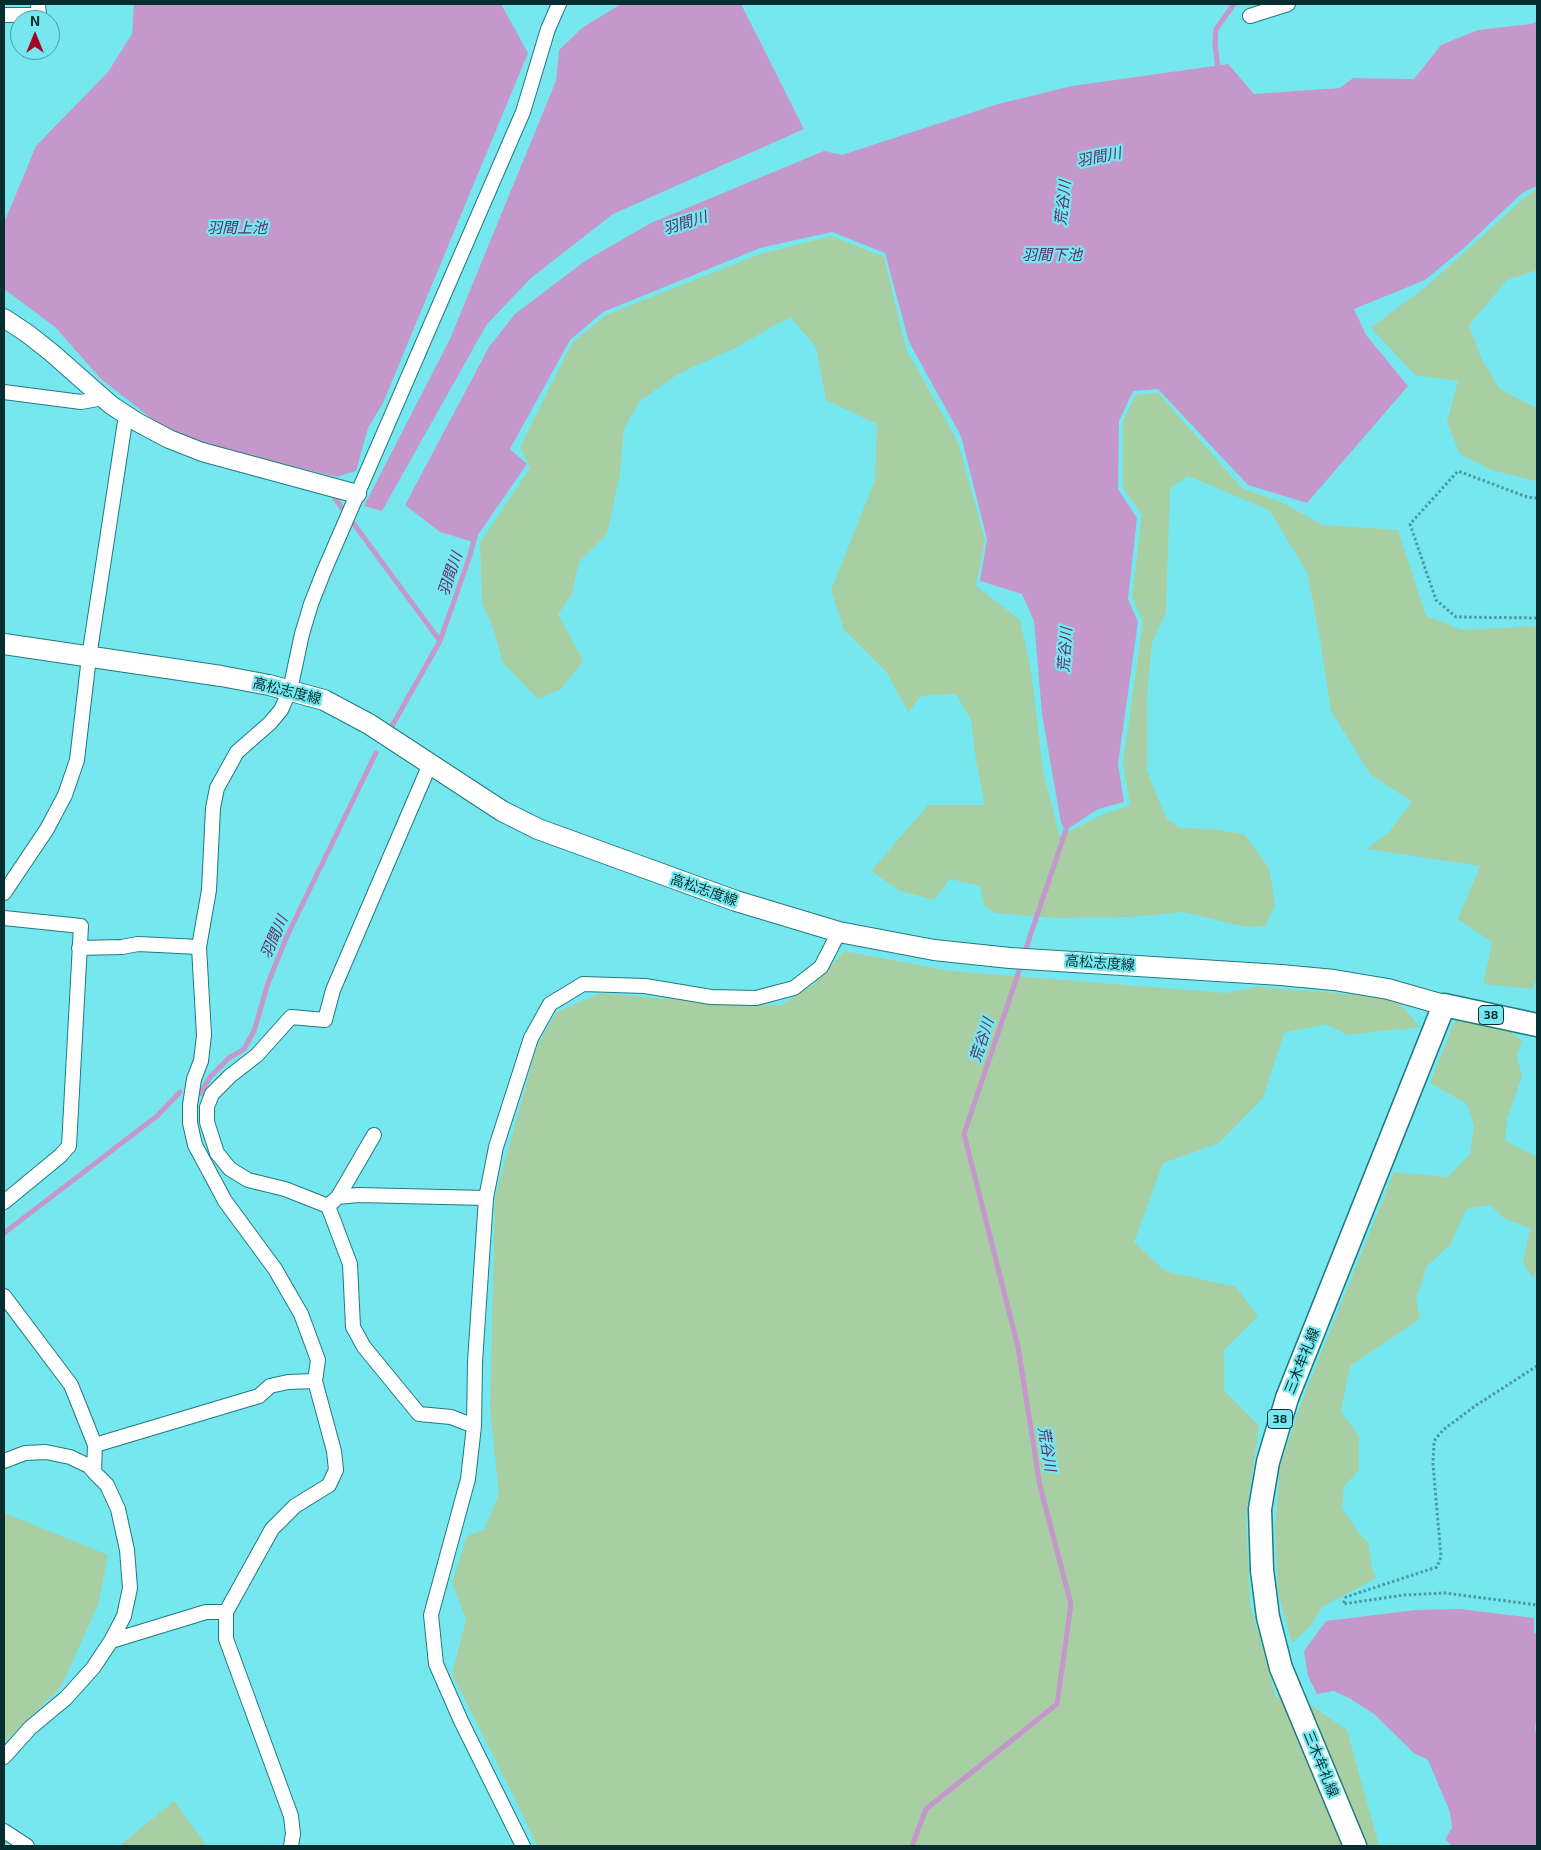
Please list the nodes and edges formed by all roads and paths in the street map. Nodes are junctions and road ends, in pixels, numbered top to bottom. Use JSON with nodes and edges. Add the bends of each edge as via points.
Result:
{"nodes":[{"id":1,"x":38,"y":4,"type":"edge"},
{"id":2,"x":559,"y":4,"type":"edge"},
{"id":3,"x":1288,"y":4,"type":"edge"},
{"id":4,"x":4,"y":15,"type":"edge"},
{"id":5,"x":1250,"y":16,"type":"dead end"},
{"id":6,"x":4,"y":318,"type":"edge"},
{"id":7,"x":4,"y":392,"type":"edge"},
{"id":8,"x":103,"y":398,"type":"junction"},
{"id":9,"x":126,"y":415,"type":"junction"},
{"id":10,"x":357,"y":494,"type":"junction"},
{"id":11,"x":1537,"y":498,"type":"edge"},
{"id":12,"x":1537,"y":618,"type":"edge"},
{"id":13,"x":4,"y":644,"type":"edge"},
{"id":14,"x":89,"y":657,"type":"junction"},
{"id":15,"x":290,"y":690,"type":"junction"},
{"id":16,"x":430,"y":764,"type":"junction"},
{"id":17,"x":4,"y":893,"type":"edge"},
{"id":18,"x":4,"y":918,"type":"edge"},
{"id":19,"x":839,"y":932,"type":"junction"},
{"id":20,"x":198,"y":947,"type":"junction"},
{"id":21,"x":79,"y":948,"type":"junction"},
{"id":22,"x":1444,"y":1005,"type":"junction"},
{"id":23,"x":1537,"y":1025,"type":"edge"},
{"id":24,"x":190,"y":1105,"type":"junction"},
{"id":25,"x":207,"y":1107,"type":"junction"},
{"id":26,"x":374,"y":1136,"type":"dead end"},
{"id":27,"x":486,"y":1198,"type":"junction"},
{"id":28,"x":4,"y":1202,"type":"edge"},
{"id":29,"x":333,"y":1202,"type":"junction"},
{"id":30,"x":4,"y":1296,"type":"edge"},
{"id":31,"x":1537,"y":1366,"type":"edge"},
{"id":32,"x":316,"y":1381,"type":"junction"},
{"id":33,"x":474,"y":1426,"type":"junction"},
{"id":34,"x":95,"y":1445,"type":"junction"},
{"id":35,"x":4,"y":1461,"type":"edge"},
{"id":36,"x":94,"y":1472,"type":"junction"},
{"id":37,"x":1537,"y":1605,"type":"edge"},
{"id":38,"x":226,"y":1612,"type":"junction"},
{"id":39,"x":111,"y":1640,"type":"junction"},
{"id":40,"x":4,"y":1757,"type":"edge"},
{"id":41,"x":4,"y":1831,"type":"edge"},
{"id":42,"x":27,"y":1846,"type":"edge"},
{"id":43,"x":291,"y":1846,"type":"edge"},
{"id":44,"x":524,"y":1846,"type":"edge"},
{"id":45,"x":1355,"y":1846,"type":"edge"}],
"edges":[{"from":1,"to":4,"type":"street","via":[[40,15]]},
{"from":2,"to":10,"type":"street","via":[[548,28],[523,112]]},
{"from":3,"to":5,"type":"street"},
{"from":6,"to":8,"type":"street","via":[[46,348]]},
{"from":7,"to":8,"type":"street","via":[[81,402]]},
{"from":8,"to":9,"type":"street"},
{"from":9,"to":10,"type":"street","via":[[169,439],[202,452]]},
{"from":9,"to":14,"type":"street"},
{"from":10,"to":15,"type":"street","via":[[311,604]]},
{"from":11,"to":12,"type":"path","via":[[1526,497],[1458,471],[1410,524],[1436,600],[1456,617]]},
{"from":13,"to":14,"type":"main road","name":"高松志度線"},
{"from":14,"to":15,"type":"main road","name":"高松志度線","via":[[221,676]]},
{"from":14,"to":17,"type":"street","via":[[77,760],[65,795],[47,829]]},
{"from":15,"to":16,"type":"main road","name":"高松志度線","via":[[324,700],[369,724]]},
{"from":15,"to":20,"type":"street","via":[[281,710],[270,723],[237,752],[217,788],[209,890]]},
{"from":16,"to":19,"type":"main road","name":"高松志度線","via":[[502,811],[538,829],[736,901]]},
{"from":16,"to":25,"type":"street","via":[[333,990],[324,1020],[291,1017],[257,1055],[212,1094]]},
{"from":18,"to":21,"type":"street","via":[[81,926]]},
{"from":19,"to":22,"type":"main road","name":"高松志度線","via":[[934,950],[1000,957],[1334,980],[1388,989]]},
{"from":19,"to":27,"type":"street","via":[[820,966],[794,988],[756,998],[710,997],[645,986],[583,984],[550,1004],[531,1038],[496,1147]]},
{"from":20,"to":21,"type":"street","via":[[138,944]]},
{"from":20,"to":24,"type":"street","via":[[204,1035]]},
{"from":21,"to":28,"type":"street","via":[[69,1146]]},
{"from":22,"to":23,"type":"main road","number":"38"},
{"from":22,"to":45,"type":"main road","name":"三木牟礼線","number":"38","via":[[1287,1398],[1268,1462],[1260,1509],[1268,1618],[1281,1668]]},
{"from":24,"to":25,"type":"street"},
{"from":24,"to":32,"type":"street","via":[[195,1145],[225,1201],[275,1269],[301,1314],[318,1360]]},
{"from":25,"to":29,"type":"street","via":[[207,1122],[217,1153],[230,1169],[248,1180]]},
{"from":26,"to":29,"type":"street"},
{"from":27,"to":29,"type":"street","via":[[358,1195]]},
{"from":27,"to":33,"type":"street"},
{"from":29,"to":33,"type":"street","via":[[350,1264],[353,1327],[364,1347],[418,1414],[451,1417]]},
{"from":30,"to":34,"type":"street","via":[[71,1385]]},
{"from":31,"to":37,"type":"path","via":[[1475,1406],[1443,1430],[1434,1441],[1441,1557],[1437,1567],[1346,1597],[1343,1604],[1445,1593]]},
{"from":32,"to":34,"type":"street","via":[[270,1386],[259,1396]]},
{"from":32,"to":38,"type":"street","via":[[336,1470],[329,1485],[295,1506],[272,1529]]},
{"from":33,"to":44,"type":"street","via":[[468,1478],[432,1615],[436,1664]]},
{"from":34,"to":36,"type":"street"},
{"from":35,"to":36,"type":"street","via":[[25,1453],[46,1452],[70,1457]]},
{"from":36,"to":39,"type":"street","via":[[107,1485],[118,1508],[127,1550],[130,1588],[124,1616]]},
{"from":38,"to":39,"type":"street","via":[[206,1612]]},
{"from":38,"to":43,"type":"street","via":[[226,1639],[291,1816]]},
{"from":39,"to":40,"type":"street","via":[[93,1668],[66,1698],[30,1728]]},
{"from":41,"to":42,"type":"street"}]}
